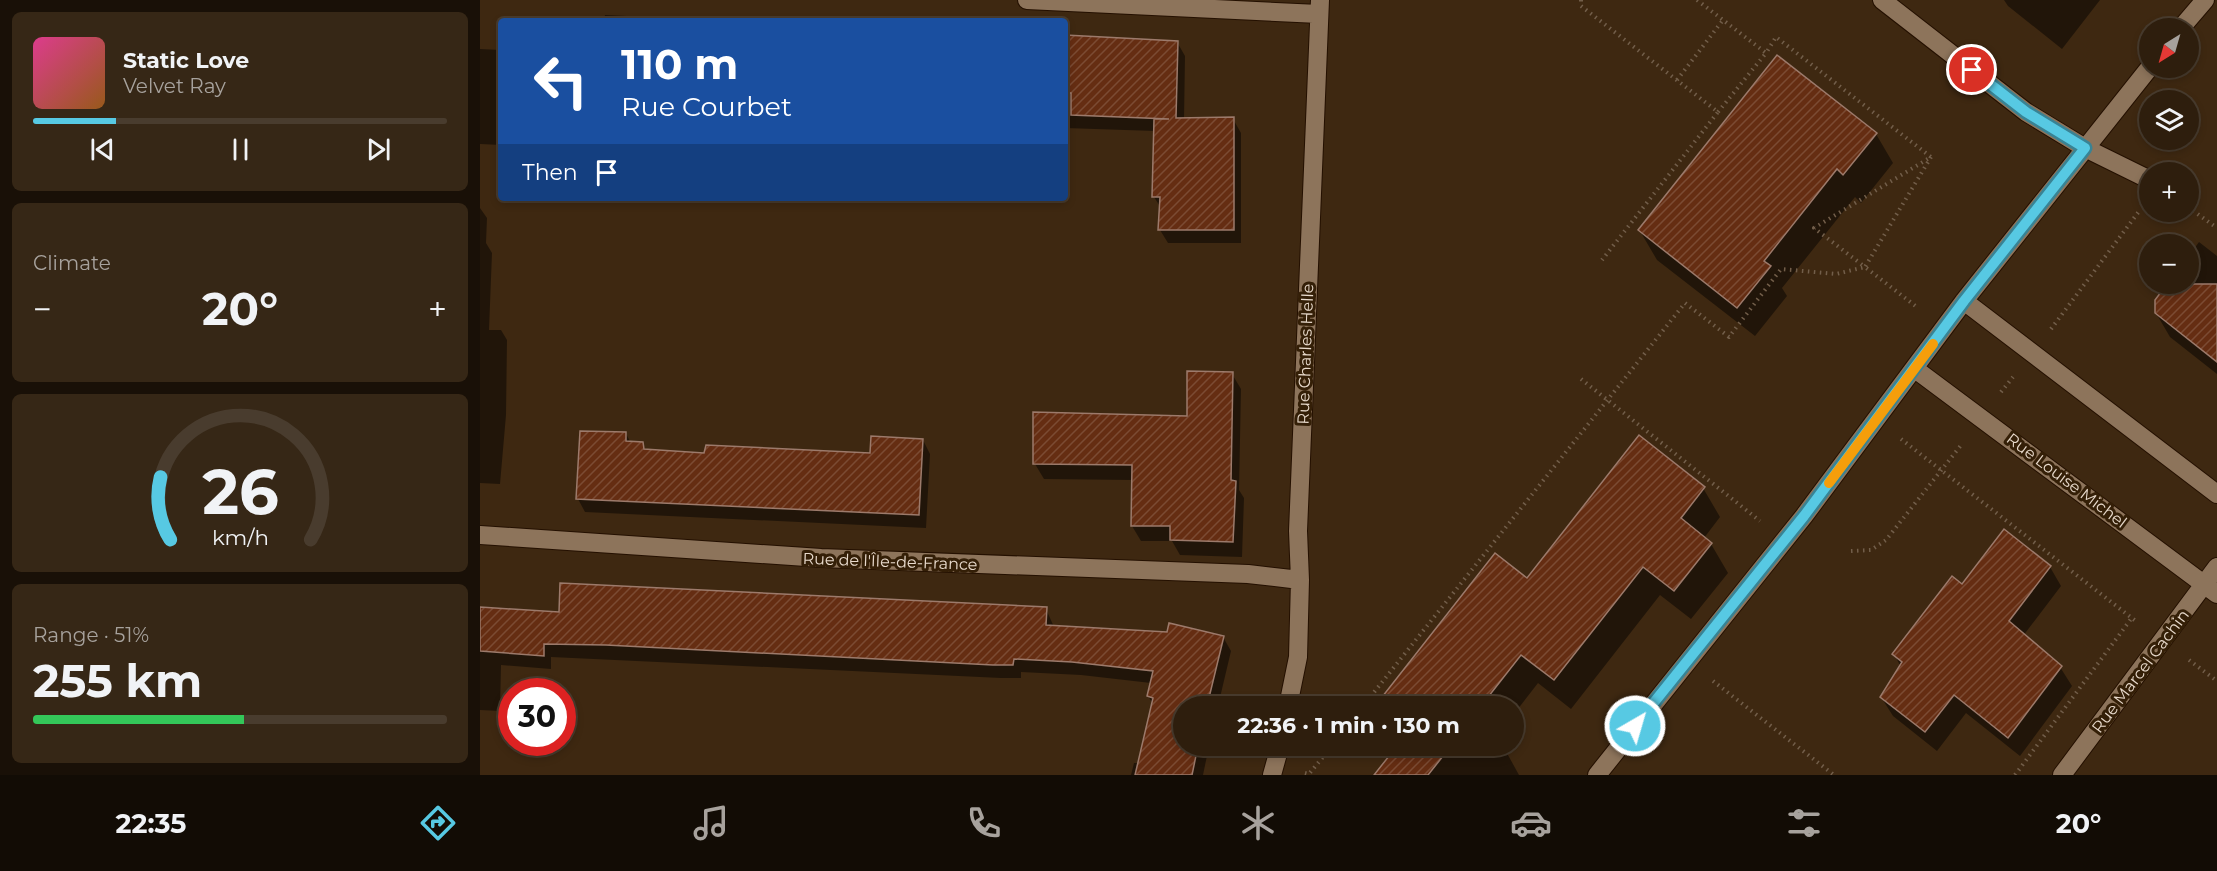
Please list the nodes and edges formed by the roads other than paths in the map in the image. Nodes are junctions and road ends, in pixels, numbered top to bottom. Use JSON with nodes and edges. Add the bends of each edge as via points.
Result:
{"nodes":[{"id":1,"x":1027,"y":0,"type":"edge"},
{"id":2,"x":1882,"y":0,"type":"edge"},
{"id":3,"x":2205,"y":0,"type":"edge"},
{"id":4,"x":1319,"y":7,"type":"edge"},
{"id":5,"x":2190,"y":18,"type":"edge"},
{"id":6,"x":2141,"y":78,"type":"edge"},
{"id":7,"x":2085,"y":148,"type":"junction"},
{"id":8,"x":2139,"y":175,"type":"edge"},
{"id":9,"x":1964,"y":301,"type":"junction"},
{"id":10,"x":1915,"y":369,"type":"junction"},
{"id":11,"x":2217,"y":494,"type":"edge"},
{"id":12,"x":480,"y":535,"type":"edge"},
{"id":13,"x":2217,"y":567,"type":"edge"},
{"id":14,"x":1300,"y":580,"type":"junction"},
{"id":15,"x":2211,"y":589,"type":"edge"},
{"id":16,"x":1290,"y":696,"type":"edge"},
{"id":17,"x":1277,"y":756,"type":"edge"},
{"id":18,"x":1272,"y":775,"type":"edge"},
{"id":19,"x":1597,"y":775,"type":"edge"},
{"id":20,"x":2062,"y":775,"type":"edge"}],
"edges":[{"from":1,"to":4,"type":"street"},
{"from":2,"to":7,"type":"street","via":[[2026,112]]},
{"from":3,"to":5,"type":"street"},
{"from":4,"to":14,"type":"street","name":"Rue Charles Helle","via":[[1298,531]]},
{"from":6,"to":7,"type":"street"},
{"from":7,"to":8,"type":"street"},
{"from":7,"to":9,"type":"street"},
{"from":9,"to":10,"type":"street"},
{"from":9,"to":11,"type":"street"},
{"from":10,"to":15,"type":"street","name":"Rue Louise Michel"},
{"from":10,"to":19,"type":"street","via":[[1785,540]]},
{"from":12,"to":14,"type":"street","name":"Rue de l'Île-de-France","via":[[820,558],[1248,574]]},
{"from":13,"to":15,"type":"street","name":"Rue Marcel Cachin"},
{"from":14,"to":16,"type":"street","name":"Rue Charles Helle","via":[[1298,657]]},
{"from":15,"to":20,"type":"street","name":"Rue Marcel Cachin","via":[[2163,640]]},
{"from":17,"to":18,"type":"street"}]}
